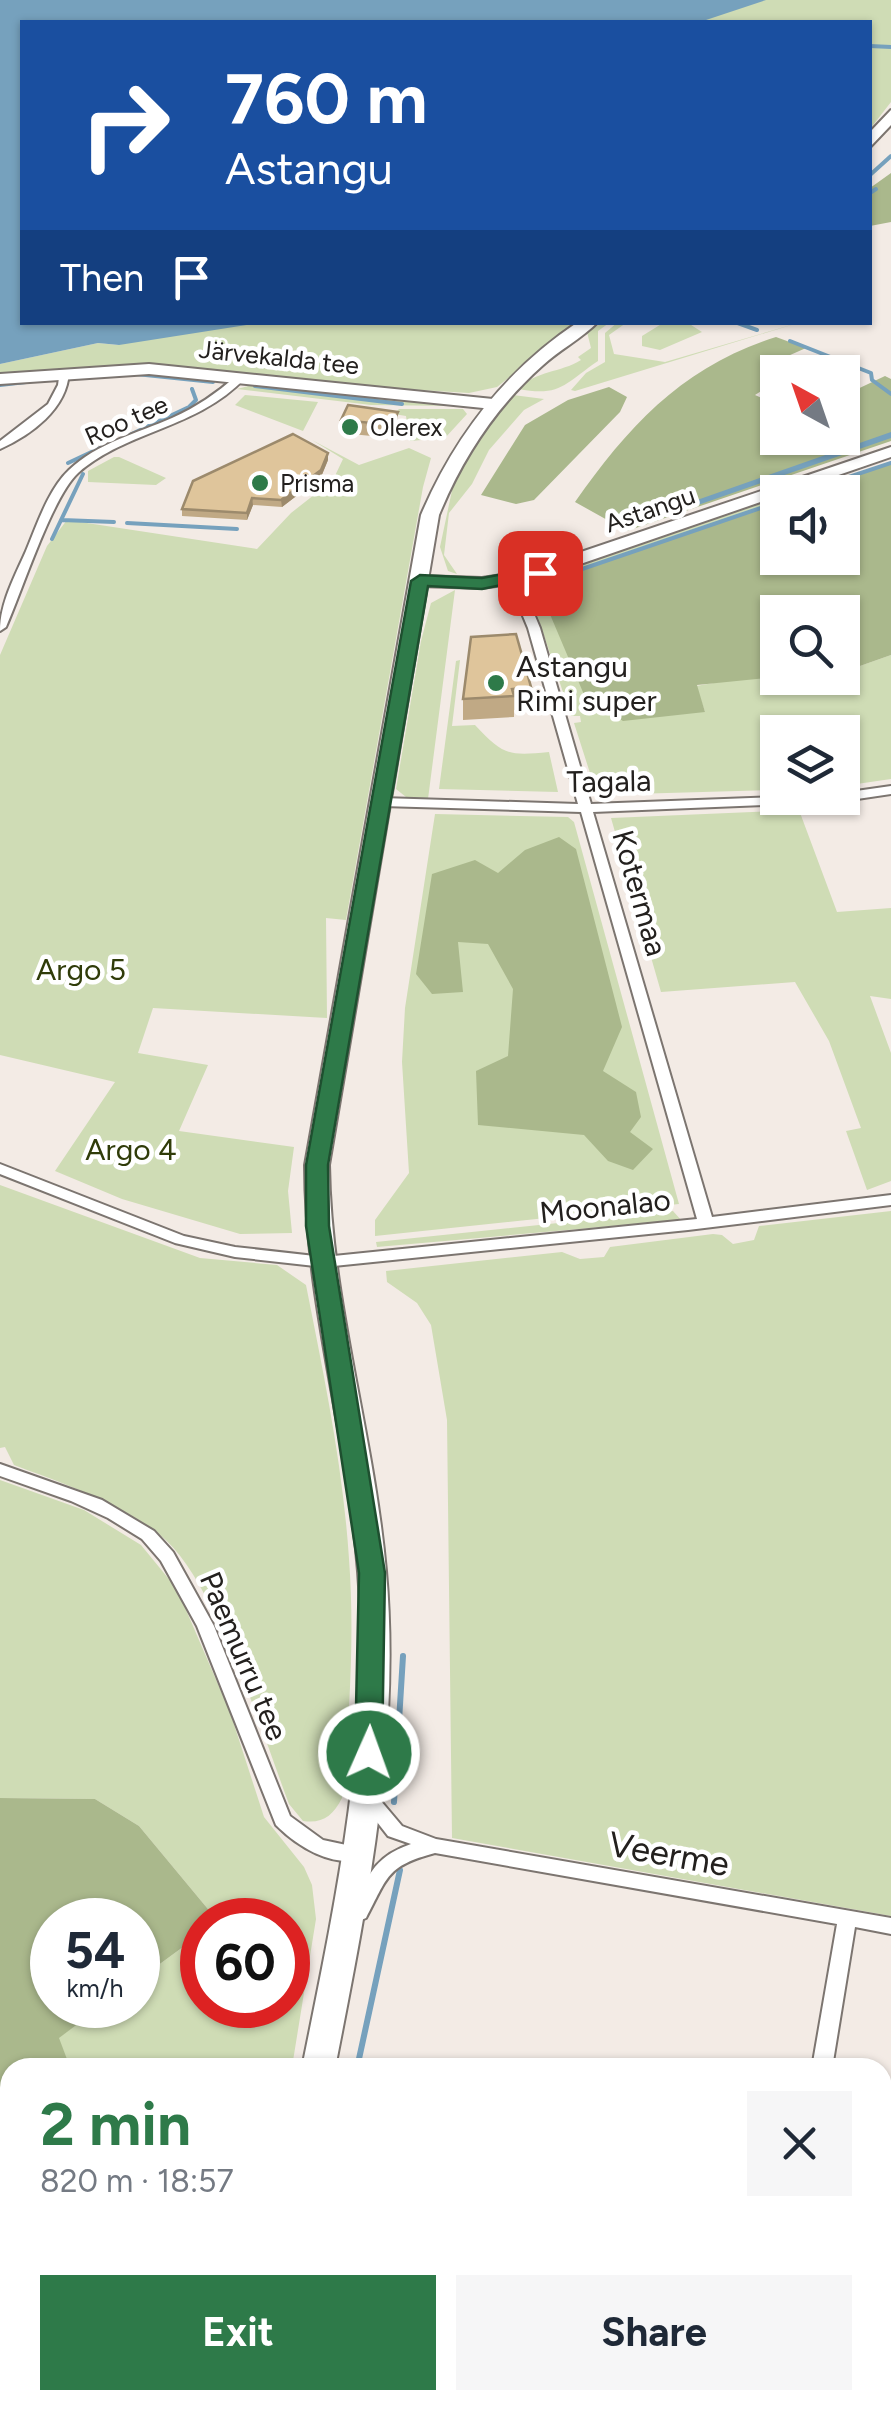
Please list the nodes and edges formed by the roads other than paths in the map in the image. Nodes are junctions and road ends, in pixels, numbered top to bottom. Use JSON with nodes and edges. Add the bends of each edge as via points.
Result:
{"nodes":[{"id":1,"x":891,"y":115,"type":"edge"},
{"id":2,"x":872,"y":139,"type":"edge"},
{"id":3,"x":586,"y":325,"type":"edge"},
{"id":4,"x":65,"y":378,"type":"junction"},
{"id":5,"x":240,"y":378,"type":"junction"},
{"id":6,"x":0,"y":379,"type":"edge"},
{"id":7,"x":493,"y":404,"type":"junction"},
{"id":8,"x":0,"y":446,"type":"edge"},
{"id":9,"x":891,"y":452,"type":"edge"},
{"id":10,"x":514,"y":580,"type":"junction"},
{"id":11,"x":420,"y":581,"type":"junction"},
{"id":12,"x":0,"y":627,"type":"edge"},
{"id":13,"x":891,"y":790,"type":"edge"},
{"id":14,"x":860,"y":794,"type":"edge"},
{"id":15,"x":760,"y":800,"type":"edge"},
{"id":16,"x":382,"y":802,"type":"junction"},
{"id":17,"x":586,"y":808,"type":"junction"},
{"id":18,"x":0,"y":1169,"type":"edge"},
{"id":19,"x":891,"y":1200,"type":"edge"},
{"id":20,"x":706,"y":1224,"type":"junction"},
{"id":21,"x":324,"y":1262,"type":"junction"},
{"id":22,"x":0,"y":1470,"type":"edge"},
{"id":23,"x":364,"y":1792,"type":"junction"},
{"id":24,"x":435,"y":1846,"type":"junction"},
{"id":25,"x":358,"y":1854,"type":"junction"},
{"id":26,"x":847,"y":1919,"type":"junction"},
{"id":27,"x":891,"y":1926,"type":"edge"},
{"id":28,"x":344,"y":1939,"type":"junction"},
{"id":29,"x":320,"y":2058,"type":"edge"},
{"id":30,"x":824,"y":2058,"type":"edge"}],
"edges":[{"from":1,"to":2,"type":"main road"},
{"from":3,"to":7,"type":"main road"},
{"from":4,"to":5,"type":"street","name":"Järvekalda tee","via":[[137,369]]},
{"from":4,"to":6,"type":"street","name":"Järvekalda tee"},
{"from":4,"to":8,"type":"street","via":[[58,401]]},
{"from":5,"to":7,"type":"street","name":"Järvekalda tee"},
{"from":5,"to":12,"type":"street","name":"Roo tee","via":[[204,408],[85,463],[68,478]]},
{"from":7,"to":11,"type":"main road","via":[[442,481]]},
{"from":9,"to":10,"type":"street","name":"Astangu"},
{"from":10,"to":11,"type":"street","name":"Astangu"},
{"from":10,"to":17,"type":"street","name":"Kotermaa"},
{"from":11,"to":16,"type":"main road"},
{"from":13,"to":14,"type":"street","name":"Tagala"},
{"from":15,"to":17,"type":"street","name":"Tagala"},
{"from":16,"to":17,"type":"street","name":"Tagala"},
{"from":16,"to":21,"type":"main road","via":[[317,1165]]},
{"from":17,"to":20,"type":"street","name":"Kotermaa"},
{"from":18,"to":21,"type":"street","name":"Moonalao","via":[[180,1240]]},
{"from":19,"to":20,"type":"street","name":"Moonalao"},
{"from":20,"to":21,"type":"street","name":"Moonalao"},
{"from":21,"to":23,"type":"main road","via":[[372,1573]]},
{"from":22,"to":25,"type":"street","name":"Paemurru tee","via":[[91,1502],[148,1536],[184,1577],[282,1820],[302,1841],[330,1853]]},
{"from":23,"to":24,"type":"street","name":"Veerme","via":[[387,1825]]},
{"from":23,"to":25,"type":"main road"},
{"from":24,"to":26,"type":"street","name":"Veerme"},
{"from":24,"to":28,"type":"street","name":"Veerme","via":[[408,1851],[380,1868]]},
{"from":25,"to":28,"type":"main road"},
{"from":26,"to":27,"type":"street","name":"Veerme"},
{"from":26,"to":30,"type":"street"},
{"from":28,"to":29,"type":"main road"}]}
